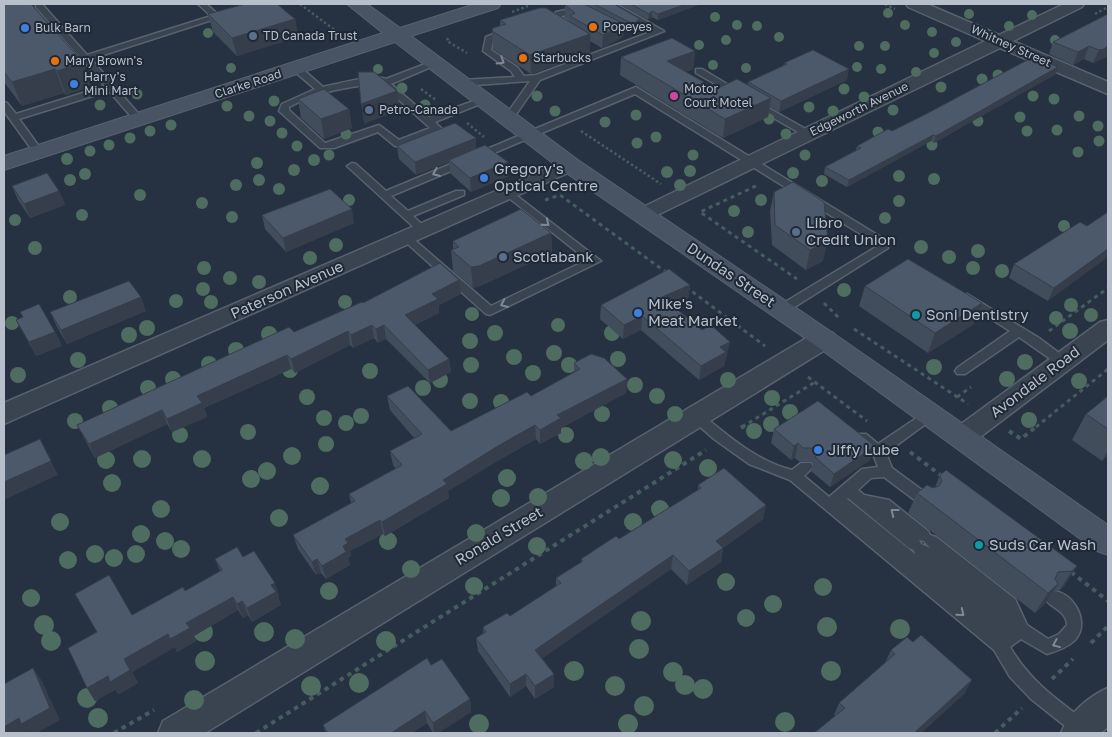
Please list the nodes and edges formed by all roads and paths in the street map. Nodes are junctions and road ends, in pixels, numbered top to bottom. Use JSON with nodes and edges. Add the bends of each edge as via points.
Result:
{"nodes":[{"id":1,"x":202,"y":4,"type":"edge"},
{"id":2,"x":300,"y":4,"type":"edge"},
{"id":3,"x":356,"y":4,"type":"edge"},
{"id":4,"x":492,"y":4,"type":"edge"},
{"id":5,"x":611,"y":4,"type":"edge"},
{"id":6,"x":884,"y":4,"type":"edge"},
{"id":7,"x":1076,"y":4,"type":"edge"},
{"id":8,"x":39,"y":5,"type":"dead end"},
{"id":9,"x":908,"y":7,"type":"edge"},
{"id":10,"x":592,"y":13,"type":"edge"},
{"id":11,"x":550,"y":22,"type":"edge"},
{"id":12,"x":513,"y":29,"type":"edge"},
{"id":13,"x":399,"y":34,"type":"junction"},
{"id":14,"x":331,"y":37,"type":"dead end"},
{"id":15,"x":1000,"y":41,"type":"junction"},
{"id":16,"x":592,"y":48,"type":"dead end"},
{"id":17,"x":604,"y":50,"type":"junction"},
{"id":18,"x":85,"y":58,"type":"junction"},
{"id":19,"x":436,"y":63,"type":"junction"},
{"id":20,"x":296,"y":68,"type":"junction"},
{"id":21,"x":698,"y":71,"type":"dead end"},
{"id":22,"x":537,"y":78,"type":"junction"},
{"id":23,"x":521,"y":79,"type":"junction"},
{"id":24,"x":462,"y":82,"type":"junction"},
{"id":25,"x":385,"y":83,"type":"junction"},
{"id":26,"x":110,"y":87,"type":"junction"},
{"id":27,"x":1108,"y":89,"type":"edge"},
{"id":28,"x":322,"y":92,"type":"junction"},
{"id":29,"x":485,"y":100,"type":"junction"},
{"id":30,"x":4,"y":105,"type":"edge"},
{"id":31,"x":14,"y":118,"type":"junction"},
{"id":32,"x":509,"y":118,"type":"junction"},
{"id":33,"x":138,"y":119,"type":"junction"},
{"id":34,"x":428,"y":121,"type":"junction"},
{"id":35,"x":576,"y":128,"type":"dead end"},
{"id":36,"x":529,"y":134,"type":"junction"},
{"id":37,"x":808,"y":134,"type":"junction"},
{"id":38,"x":38,"y":152,"type":"junction"},
{"id":39,"x":750,"y":162,"type":"junction"},
{"id":40,"x":4,"y":163,"type":"edge"},
{"id":41,"x":570,"y":165,"type":"junction"},
{"id":42,"x":352,"y":166,"type":"dead end"},
{"id":43,"x":759,"y":184,"type":"dead end"},
{"id":44,"x":666,"y":187,"type":"dead end"},
{"id":45,"x":508,"y":192,"type":"junction"},
{"id":46,"x":460,"y":193,"type":"dead end"},
{"id":47,"x":385,"y":195,"type":"junction"},
{"id":48,"x":527,"y":208,"type":"junction"},
{"id":49,"x":406,"y":215,"type":"junction"},
{"id":50,"x":642,"y":215,"type":"junction"},
{"id":51,"x":414,"y":234,"type":"junction"},
{"id":52,"x":675,"y":278,"type":"edge"},
{"id":53,"x":800,"y":282,"type":"dead end"},
{"id":54,"x":683,"y":284,"type":"edge"},
{"id":55,"x":955,"y":290,"type":"edge"},
{"id":56,"x":818,"y":297,"type":"dead end"},
{"id":57,"x":781,"y":310,"type":"junction"},
{"id":58,"x":1108,"y":328,"type":"edge"},
{"id":59,"x":1019,"y":331,"type":"junction"},
{"id":60,"x":824,"y":339,"type":"junction"},
{"id":61,"x":760,"y":342,"type":"dead end"},
{"id":62,"x":786,"y":362,"type":"junction"},
{"id":63,"x":1062,"y":362,"type":"junction"},
{"id":64,"x":1108,"y":369,"type":"edge"},
{"id":65,"x":961,"y":371,"type":"dead end"},
{"id":66,"x":815,"y":382,"type":"junction"},
{"id":67,"x":4,"y":414,"type":"edge"},
{"id":68,"x":930,"y":414,"type":"junction"},
{"id":69,"x":696,"y":416,"type":"junction"},
{"id":70,"x":988,"y":417,"type":"junction"},
{"id":71,"x":852,"y":436,"type":"edge"},
{"id":72,"x":962,"y":437,"type":"junction"},
{"id":73,"x":723,"y":439,"type":"junction"},
{"id":74,"x":894,"y":441,"type":"junction"},
{"id":75,"x":878,"y":451,"type":"junction"},
{"id":76,"x":806,"y":468,"type":"dead end"},
{"id":77,"x":887,"y":471,"type":"junction"},
{"id":78,"x":794,"y":476,"type":"junction"},
{"id":79,"x":950,"y":482,"type":"edge"},
{"id":80,"x":838,"y":498,"type":"junction"},
{"id":81,"x":925,"y":500,"type":"edge"},
{"id":82,"x":1108,"y":542,"type":"edge"},
{"id":83,"x":1066,"y":568,"type":"edge"},
{"id":84,"x":1052,"y":597,"type":"edge"},
{"id":85,"x":1108,"y":601,"type":"edge"},
{"id":86,"x":1010,"y":638,"type":"junction"},
{"id":87,"x":1108,"y":704,"type":"edge"},
{"id":88,"x":1080,"y":731,"type":"edge"},
{"id":89,"x":174,"y":733,"type":"edge"},
{"id":90,"x":256,"y":733,"type":"edge"}],
"edges":[{"from":1,"to":18,"type":"lane","via":[[217,17]]},
{"from":2,"to":14,"type":"path","via":[[340,34]]},
{"from":3,"to":13,"type":"main road","name":"Dundas Street"},
{"from":4,"to":13,"type":"main road","name":"Clarke Road"},
{"from":5,"to":17,"type":"lane","via":[[660,31],[634,37]]},
{"from":6,"to":9,"type":"path"},
{"from":7,"to":15,"type":"street","name":"Edgeworth Avenue"},
{"from":8,"to":18,"type":"lane"},
{"from":9,"to":15,"type":"street","name":"Whitney Street"},
{"from":10,"to":11,"type":"lane","via":[[574,9],[559,14],[557,18],[569,30]]},
{"from":12,"to":23,"type":"lane","one_way":true,"via":[[488,39],[487,51],[514,69]]},
{"from":13,"to":19,"type":"main road","name":"Dundas Street"},
{"from":13,"to":20,"type":"main road","name":"Clarke Road"},
{"from":15,"to":27,"type":"street","name":"Whitney Street"},
{"from":15,"to":37,"type":"street","name":"Edgeworth Avenue"},
{"from":16,"to":17,"type":"lane"},
{"from":17,"to":22,"type":"lane"},
{"from":18,"to":26,"type":"lane"},
{"from":19,"to":24,"type":"main road","name":"Dundas Street"},
{"from":19,"to":25,"type":"lane"},
{"from":20,"to":28,"type":"lane"},
{"from":20,"to":33,"type":"main road","name":"Clarke Road"},
{"from":21,"to":37,"type":"lane"},
{"from":22,"to":23,"type":"lane"},
{"from":22,"to":32,"type":"lane"},
{"from":23,"to":24,"type":"lane"},
{"from":24,"to":29,"type":"main road","name":"Dundas Street"},
{"from":25,"to":28,"type":"lane","via":[[382,80],[340,84]]},
{"from":25,"to":34,"type":"lane"},
{"from":26,"to":31,"type":"lane"},
{"from":26,"to":33,"type":"lane"},
{"from":28,"to":34,"type":"lane","via":[[293,100],[284,111],[323,146],[379,128],[398,144],[438,129]]},
{"from":29,"to":32,"type":"main road","name":"Dundas Street"},
{"from":29,"to":34,"type":"lane"},
{"from":30,"to":31,"type":"lane"},
{"from":31,"to":38,"type":"lane"},
{"from":32,"to":36,"type":"main road","name":"Dundas Street"},
{"from":33,"to":38,"type":"main road","name":"Clarke Road"},
{"from":35,"to":44,"type":"path"},
{"from":36,"to":39,"type":"lane","via":[[636,90]]},
{"from":36,"to":41,"type":"main road","name":"Dundas Street"},
{"from":36,"to":47,"type":"lane","one_way":true},
{"from":37,"to":39,"type":"street","name":"Edgeworth Avenue"},
{"from":38,"to":40,"type":"main road","name":"Clarke Road"},
{"from":39,"to":50,"type":"street","name":"Edgeworth Avenue"},
{"from":39,"to":57,"type":"lane","via":[[880,241],[882,248]]},
{"from":41,"to":45,"type":"street","name":"Paterson Avenue"},
{"from":41,"to":50,"type":"main road","name":"Dundas Street"},
{"from":42,"to":47,"type":"lane"},
{"from":43,"to":53,"type":"path","via":[[700,212]]},
{"from":45,"to":48,"type":"lane"},
{"from":45,"to":51,"type":"street","name":"Paterson Avenue"},
{"from":46,"to":49,"type":"lane"},
{"from":47,"to":49,"type":"lane"},
{"from":48,"to":51,"type":"lane","one_way":true,"via":[[595,262],[490,311]]},
{"from":48,"to":52,"type":"path","via":[[560,195]]},
{"from":49,"to":51,"type":"lane"},
{"from":50,"to":57,"type":"main road","name":"Dundas Street"},
{"from":51,"to":67,"type":"street","name":"Paterson Avenue"},
{"from":54,"to":61,"type":"path"},
{"from":55,"to":59,"type":"lane"},
{"from":56,"to":70,"type":"path","via":[[841,320]]},
{"from":57,"to":60,"type":"main road","name":"Dundas Street"},
{"from":58,"to":63,"type":"street","name":"Avondale Road"},
{"from":59,"to":63,"type":"lane"},
{"from":59,"to":65,"type":"lane"},
{"from":60,"to":62,"type":"street","name":"Ronald Street"},
{"from":60,"to":68,"type":"main road","name":"Dundas Street"},
{"from":62,"to":66,"type":"path"},
{"from":62,"to":69,"type":"street","name":"Ronald Street"},
{"from":63,"to":70,"type":"street","name":"Avondale Road"},
{"from":64,"to":70,"type":"path","via":[[1021,439]]},
{"from":66,"to":73,"type":"path"},
{"from":66,"to":74,"type":"path"},
{"from":68,"to":72,"type":"main road","name":"Dundas Street"},
{"from":68,"to":74,"type":"lane"},
{"from":69,"to":73,"type":"lane"},
{"from":69,"to":89,"type":"street","name":"Ronald Street"},
{"from":70,"to":72,"type":"street","name":"Avondale Road"},
{"from":71,"to":75,"type":"lane"},
{"from":72,"to":82,"type":"main road","name":"Dundas Street"},
{"from":73,"to":78,"type":"lane","via":[[774,472]]},
{"from":73,"to":90,"type":"path"},
{"from":74,"to":75,"type":"lane"},
{"from":74,"to":79,"type":"path"},
{"from":75,"to":77,"type":"lane"},
{"from":76,"to":78,"type":"lane"},
{"from":77,"to":80,"type":"lane","via":[[867,473]]},
{"from":77,"to":81,"type":"lane"},
{"from":78,"to":80,"type":"lane"},
{"from":80,"to":86,"type":"lane","one_way":true},
{"from":80,"to":86,"type":"lane"},
{"from":86,"to":80,"type":"lane","one_way":true,"via":[[922,542],[860,500]]},
{"from":83,"to":85,"type":"path"},
{"from":84,"to":86,"type":"lane","one_way":true,"via":[[1071,611],[1075,623],[1072,634],[1047,647]]},
{"from":86,"to":88,"type":"lane","via":[[1016,672]]},
{"from":87,"to":88,"type":"street"}]}
